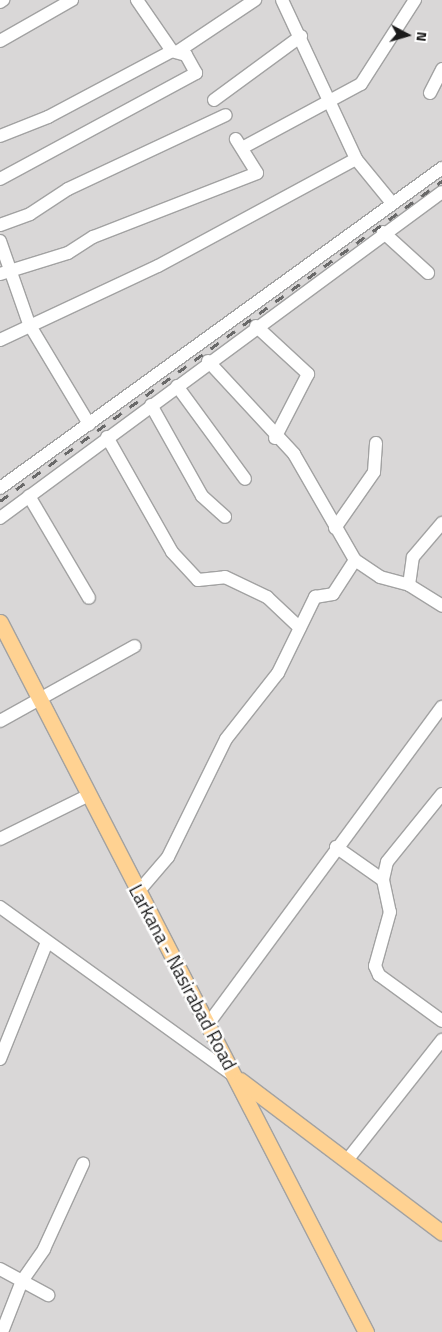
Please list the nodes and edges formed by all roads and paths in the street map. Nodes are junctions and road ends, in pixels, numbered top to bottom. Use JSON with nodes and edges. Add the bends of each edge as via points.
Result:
{"nodes":[{"id":1,"x":72,"y":0,"type":"edge"},
{"id":2,"x":137,"y":0,"type":"edge"},
{"id":3,"x":255,"y":0,"type":"edge"},
{"id":4,"x":282,"y":0,"type":"edge"},
{"id":5,"x":415,"y":0,"type":"edge"},
{"id":6,"x":301,"y":36,"type":"junction"},
{"id":7,"x":0,"y":41,"type":"edge"},
{"id":8,"x":174,"y":52,"type":"junction"},
{"id":9,"x":442,"y":69,"type":"edge"},
{"id":10,"x":430,"y":93,"type":"dead end"},
{"id":11,"x":214,"y":100,"type":"dead end"},
{"id":12,"x":330,"y":102,"type":"junction"},
{"id":13,"x":226,"y":115,"type":"dead end"},
{"id":14,"x":0,"y":136,"type":"edge"},
{"id":15,"x":356,"y":159,"type":"junction"},
{"id":16,"x":442,"y":168,"type":"edge"},
{"id":17,"x":0,"y":179,"type":"edge"},
{"id":18,"x":440,"y":198,"type":"edge"},
{"id":19,"x":392,"y":203,"type":"junction"},
{"id":20,"x":0,"y":225,"type":"edge"},
{"id":21,"x":383,"y":232,"type":"junction"},
{"id":22,"x":0,"y":241,"type":"edge"},
{"id":23,"x":5,"y":273,"type":"edge"},
{"id":24,"x":428,"y":273,"type":"dead end"},
{"id":25,"x":29,"y":324,"type":"junction"},
{"id":26,"x":256,"y":326,"type":"junction"},
{"id":27,"x":0,"y":340,"type":"edge"},
{"id":28,"x":208,"y":361,"type":"junction"},
{"id":29,"x":177,"y":386,"type":"junction"},
{"id":30,"x":151,"y":405,"type":"junction"},
{"id":31,"x":89,"y":424,"type":"junction"},
{"id":32,"x":107,"y":437,"type":"junction"},
{"id":33,"x":275,"y":438,"type":"junction"},
{"id":34,"x":376,"y":443,"type":"dead end"},
{"id":35,"x":246,"y":479,"type":"dead end"},
{"id":36,"x":0,"y":488,"type":"edge"},
{"id":37,"x":29,"y":496,"type":"junction"},
{"id":38,"x":226,"y":517,"type":"dead end"},
{"id":39,"x":0,"y":518,"type":"edge"},
{"id":40,"x":442,"y":523,"type":"edge"},
{"id":41,"x":335,"y":528,"type":"junction"},
{"id":42,"x":354,"y":560,"type":"junction"},
{"id":43,"x":409,"y":585,"type":"junction"},
{"id":44,"x":89,"y":598,"type":"dead end"},
{"id":45,"x":442,"y":606,"type":"edge"},
{"id":46,"x":0,"y":622,"type":"edge"},
{"id":47,"x":300,"y":628,"type":"junction"},
{"id":48,"x":135,"y":646,"type":"dead end"},
{"id":49,"x":38,"y":699,"type":"junction"},
{"id":50,"x":442,"y":707,"type":"edge"},
{"id":51,"x":0,"y":721,"type":"edge"},
{"id":52,"x":442,"y":794,"type":"edge"},
{"id":53,"x":86,"y":796,"type":"junction"},
{"id":54,"x":0,"y":839,"type":"edge"},
{"id":55,"x":336,"y":848,"type":"junction"},
{"id":56,"x":383,"y":880,"type":"junction"},
{"id":57,"x":138,"y":892,"type":"junction"},
{"id":58,"x":0,"y":907,"type":"edge"},
{"id":59,"x":47,"y":942,"type":"junction"},
{"id":60,"x":442,"y":1022,"type":"edge"},
{"id":61,"x":208,"y":1024,"type":"junction"},
{"id":62,"x":442,"y":1040,"type":"edge"},
{"id":63,"x":0,"y":1058,"type":"edge"},
{"id":64,"x":236,"y":1077,"type":"junction"},
{"id":65,"x":348,"y":1159,"type":"junction"},
{"id":66,"x":83,"y":1164,"type":"dead end"},
{"id":67,"x":442,"y":1233,"type":"edge"},
{"id":68,"x":0,"y":1269,"type":"edge"},
{"id":69,"x":22,"y":1281,"type":"junction"},
{"id":70,"x":48,"y":1295,"type":"dead end"},
{"id":71,"x":2,"y":1332,"type":"edge"},
{"id":72,"x":366,"y":1332,"type":"edge"}],
"edges":[{"from":1,"to":7,"type":"street"},
{"from":2,"to":8,"type":"street"},
{"from":3,"to":8,"type":"street"},
{"from":4,"to":6,"type":"street"},
{"from":5,"to":12,"type":"street","via":[[361,84]]},
{"from":6,"to":11,"type":"street"},
{"from":6,"to":12,"type":"street"},
{"from":8,"to":14,"type":"street","via":[[48,117]]},
{"from":8,"to":17,"type":"street","via":[[186,55],[196,73]]},
{"from":9,"to":10,"type":"street"},
{"from":12,"to":15,"type":"street"},
{"from":12,"to":23,"type":"street","via":[[239,144],[258,173],[93,237],[68,253]]},
{"from":13,"to":20,"type":"street","via":[[68,189],[30,214]]},
{"from":15,"to":19,"type":"street"},
{"from":15,"to":25,"type":"street","via":[[158,266]]},
{"from":16,"to":19,"type":"street"},
{"from":18,"to":21,"type":"street"},
{"from":19,"to":31,"type":"street"},
{"from":21,"to":24,"type":"street"},
{"from":21,"to":26,"type":"street"},
{"from":22,"to":23,"type":"street"},
{"from":23,"to":25,"type":"street"},
{"from":25,"to":27,"type":"street"},
{"from":25,"to":31,"type":"street"},
{"from":26,"to":28,"type":"street"},
{"from":26,"to":33,"type":"street","via":[[308,374]]},
{"from":28,"to":29,"type":"street"},
{"from":28,"to":33,"type":"street"},
{"from":29,"to":30,"type":"street"},
{"from":29,"to":35,"type":"street"},
{"from":30,"to":32,"type":"street"},
{"from":30,"to":38,"type":"street","via":[[202,496]]},
{"from":31,"to":36,"type":"street"},
{"from":32,"to":37,"type":"street"},
{"from":32,"to":47,"type":"street","via":[[172,552],[198,580],[225,577],[267,597]]},
{"from":33,"to":41,"type":"street","via":[[294,454]]},
{"from":34,"to":41,"type":"street","via":[[374,472]]},
{"from":37,"to":39,"type":"street"},
{"from":37,"to":44,"type":"street"},
{"from":40,"to":43,"type":"street","via":[[413,557]]},
{"from":41,"to":42,"type":"street"},
{"from":42,"to":43,"type":"street","via":[[380,577]]},
{"from":42,"to":47,"type":"street","via":[[333,594],[315,597]]},
{"from":43,"to":45,"type":"street"},
{"from":46,"to":49,"type":"main road","name":"Larkana - Nasirabad Road"},
{"from":47,"to":57,"type":"street","via":[[278,673],[226,739],[168,857]]},
{"from":48,"to":49,"type":"street"},
{"from":49,"to":51,"type":"street"},
{"from":49,"to":53,"type":"main road","name":"Larkana - Nasirabad Road"},
{"from":50,"to":55,"type":"street"},
{"from":52,"to":56,"type":"street","via":[[387,862]]},
{"from":53,"to":54,"type":"street"},
{"from":53,"to":57,"type":"main road","name":"Larkana - Nasirabad Road"},
{"from":55,"to":56,"type":"street"},
{"from":55,"to":61,"type":"street"},
{"from":56,"to":60,"type":"street","via":[[390,912],[376,966],[379,975]]},
{"from":57,"to":61,"type":"main road","name":"Larkana - Nasirabad Road"},
{"from":58,"to":59,"type":"street"},
{"from":59,"to":63,"type":"street"},
{"from":59,"to":64,"type":"street"},
{"from":61,"to":64,"type":"main road","name":"Larkana - Nasirabad Road"},
{"from":62,"to":65,"type":"street"},
{"from":64,"to":65,"type":"main road"},
{"from":64,"to":72,"type":"main road","name":"Larkana - Nasirabad Road"},
{"from":65,"to":67,"type":"main road"},
{"from":66,"to":69,"type":"street","via":[[44,1250]]},
{"from":68,"to":69,"type":"street"},
{"from":69,"to":70,"type":"street"},
{"from":69,"to":71,"type":"street"}]}
